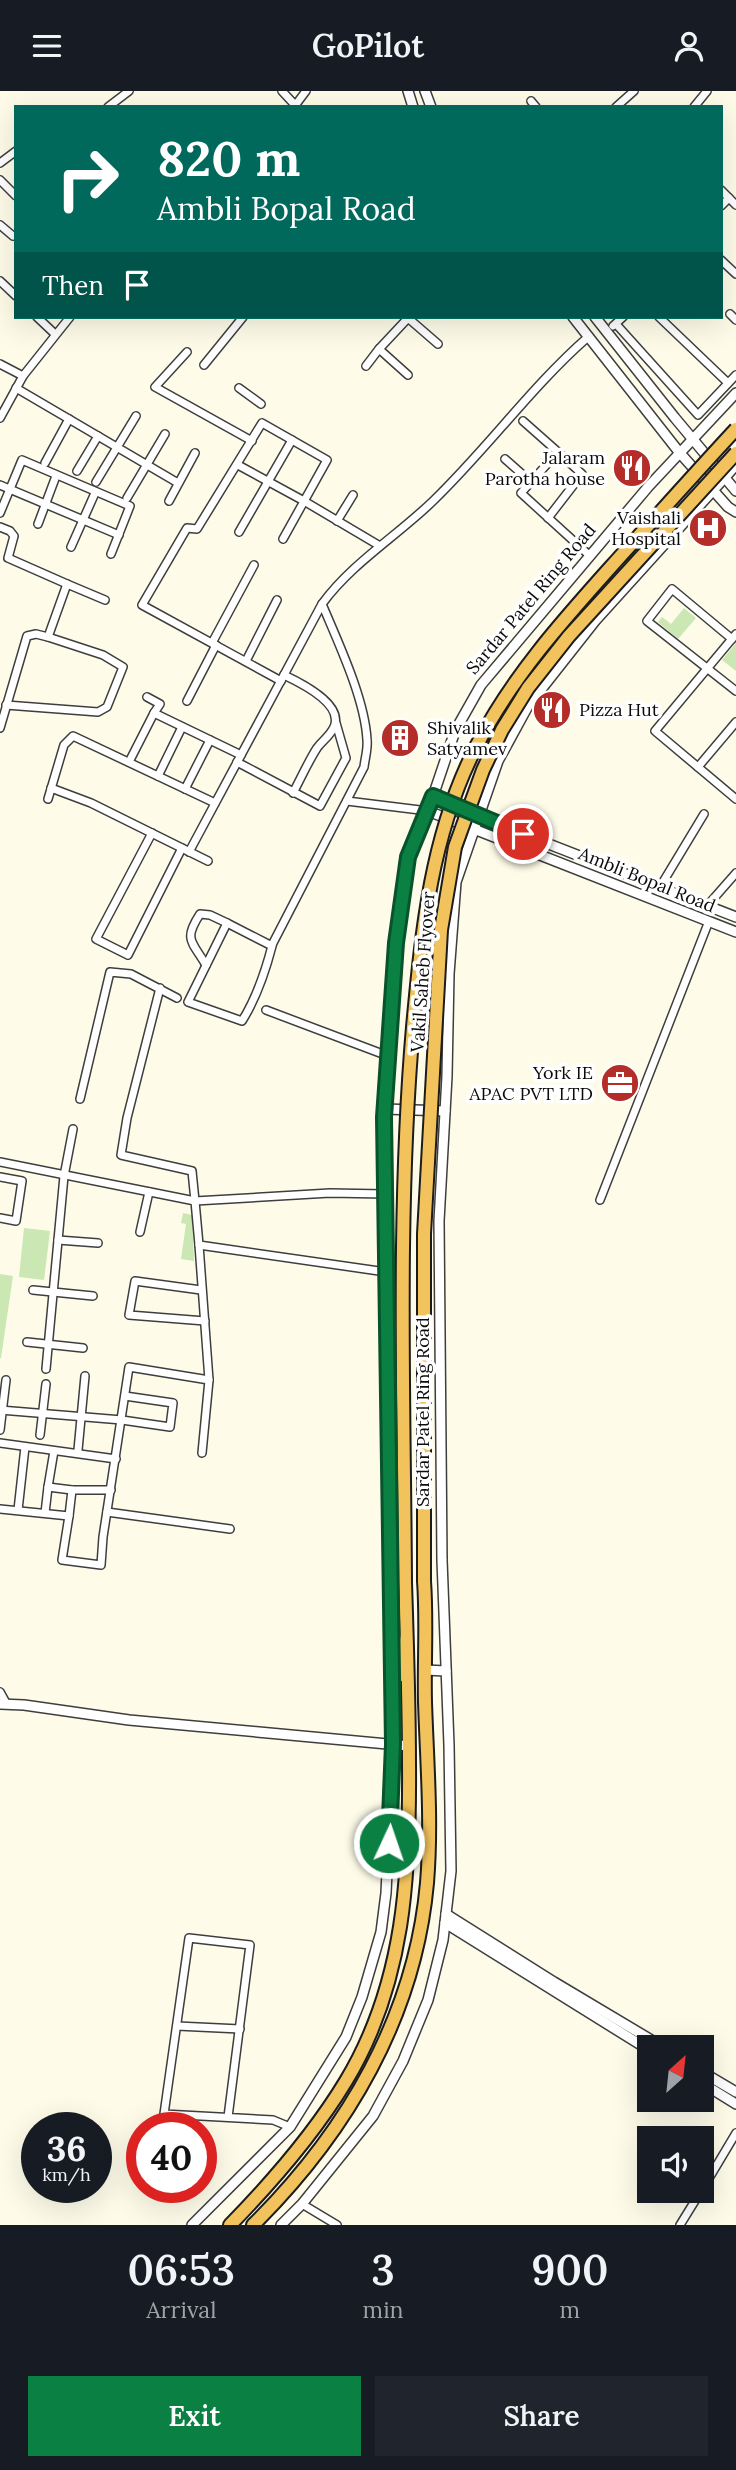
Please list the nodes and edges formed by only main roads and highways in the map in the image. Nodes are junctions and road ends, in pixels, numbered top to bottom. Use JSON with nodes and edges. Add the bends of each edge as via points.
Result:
{"nodes":[{"id":1,"x":736,"y":429,"type":"edge"},
{"id":2,"x":736,"y":453,"type":"edge"},
{"id":3,"x":392,"y":1625,"type":"road end"},
{"id":4,"x":409,"y":1713,"type":"junction"},
{"id":5,"x":230,"y":2225,"type":"edge"},
{"id":6,"x":253,"y":2225,"type":"edge"}],
"edges":[{"from":1,"to":4,"type":"highway","name":"Vakil Saheb Flyover","bridge":true,"via":[[554,629],[505,696],[475,748],[431,874],[406,1106]]},
{"from":2,"to":6,"type":"highway","name":"Vakil Saheb Flyover","bridge":true,"via":[[569,636],[528,688],[483,770],[455,847],[441,930],[424,1234],[424,1586],[430,1788],[427,1882],[419,1937],[405,1993],[383,2047],[329,2136]]},
{"from":3,"to":4,"type":"highway"},
{"from":4,"to":5,"type":"highway","via":[[409,1822],[402,1926],[389,1981],[347,2079],[318,2124]]}]}
